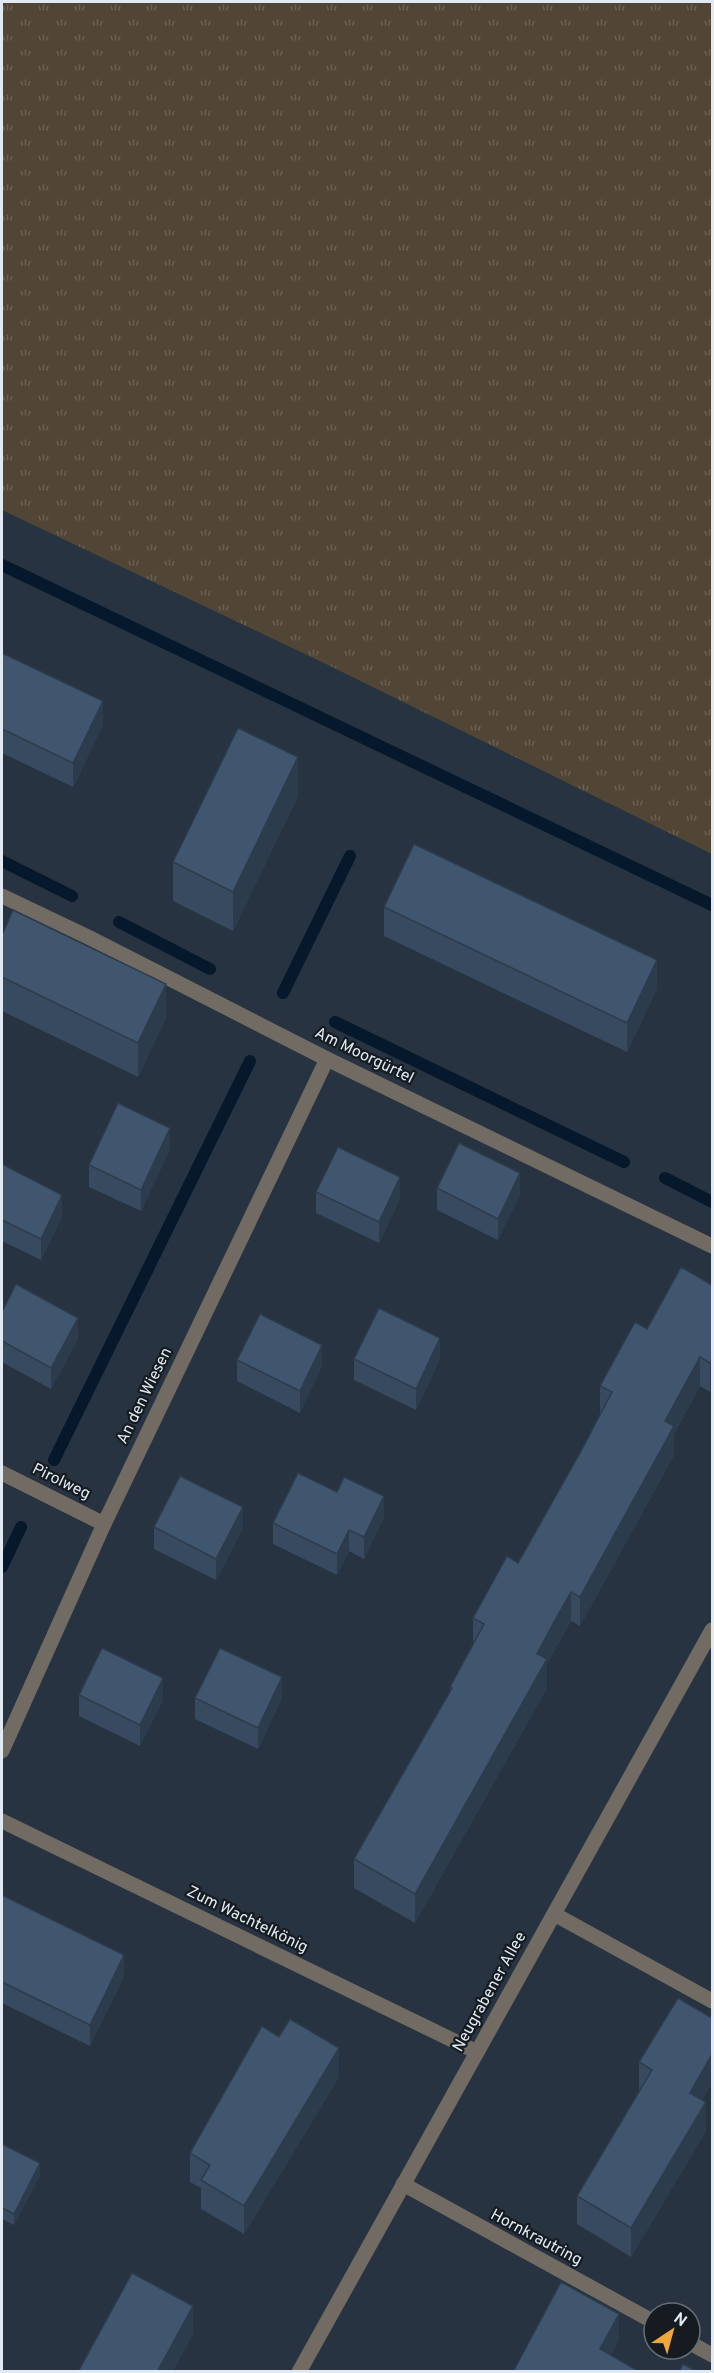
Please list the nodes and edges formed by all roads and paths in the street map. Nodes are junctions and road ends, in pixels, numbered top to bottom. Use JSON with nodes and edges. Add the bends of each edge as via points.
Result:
{"nodes":[{"id":1,"x":2,"y":896,"type":"edge"},
{"id":2,"x":327,"y":1059,"type":"junction"},
{"id":3,"x":712,"y":1245,"type":"edge"},
{"id":4,"x":2,"y":1473,"type":"edge"},
{"id":5,"x":104,"y":1524,"type":"junction"},
{"id":6,"x":712,"y":1630,"type":"edge"},
{"id":7,"x":2,"y":1751,"type":"edge"},
{"id":8,"x":2,"y":1821,"type":"edge"},
{"id":9,"x":554,"y":1914,"type":"junction"},
{"id":10,"x":712,"y":2001,"type":"edge"},
{"id":11,"x":477,"y":2052,"type":"junction"},
{"id":12,"x":403,"y":2184,"type":"junction"},
{"id":13,"x":642,"y":2316,"type":"edge"},
{"id":14,"x":299,"y":2372,"type":"edge"}],
"edges":[{"from":1,"to":2,"type":"street","name":"Am Moorgürtel"},
{"from":2,"to":3,"type":"street","name":"Am Moorgürtel"},
{"from":2,"to":5,"type":"street","name":"An den Wiesen"},
{"from":4,"to":5,"type":"street","name":"Pirolweg"},
{"from":5,"to":7,"type":"street","name":"An den Wiesen"},
{"from":6,"to":9,"type":"street","name":"Neugrabener Allee"},
{"from":8,"to":11,"type":"street","name":"Zum Wachtelkönig"},
{"from":9,"to":10,"type":"street"},
{"from":9,"to":11,"type":"street","name":"Neugrabener Allee"},
{"from":11,"to":12,"type":"street","name":"Neugrabener Allee"},
{"from":12,"to":13,"type":"street","name":"Hornkrautring"},
{"from":12,"to":14,"type":"street","name":"Neugrabener Allee"}]}
